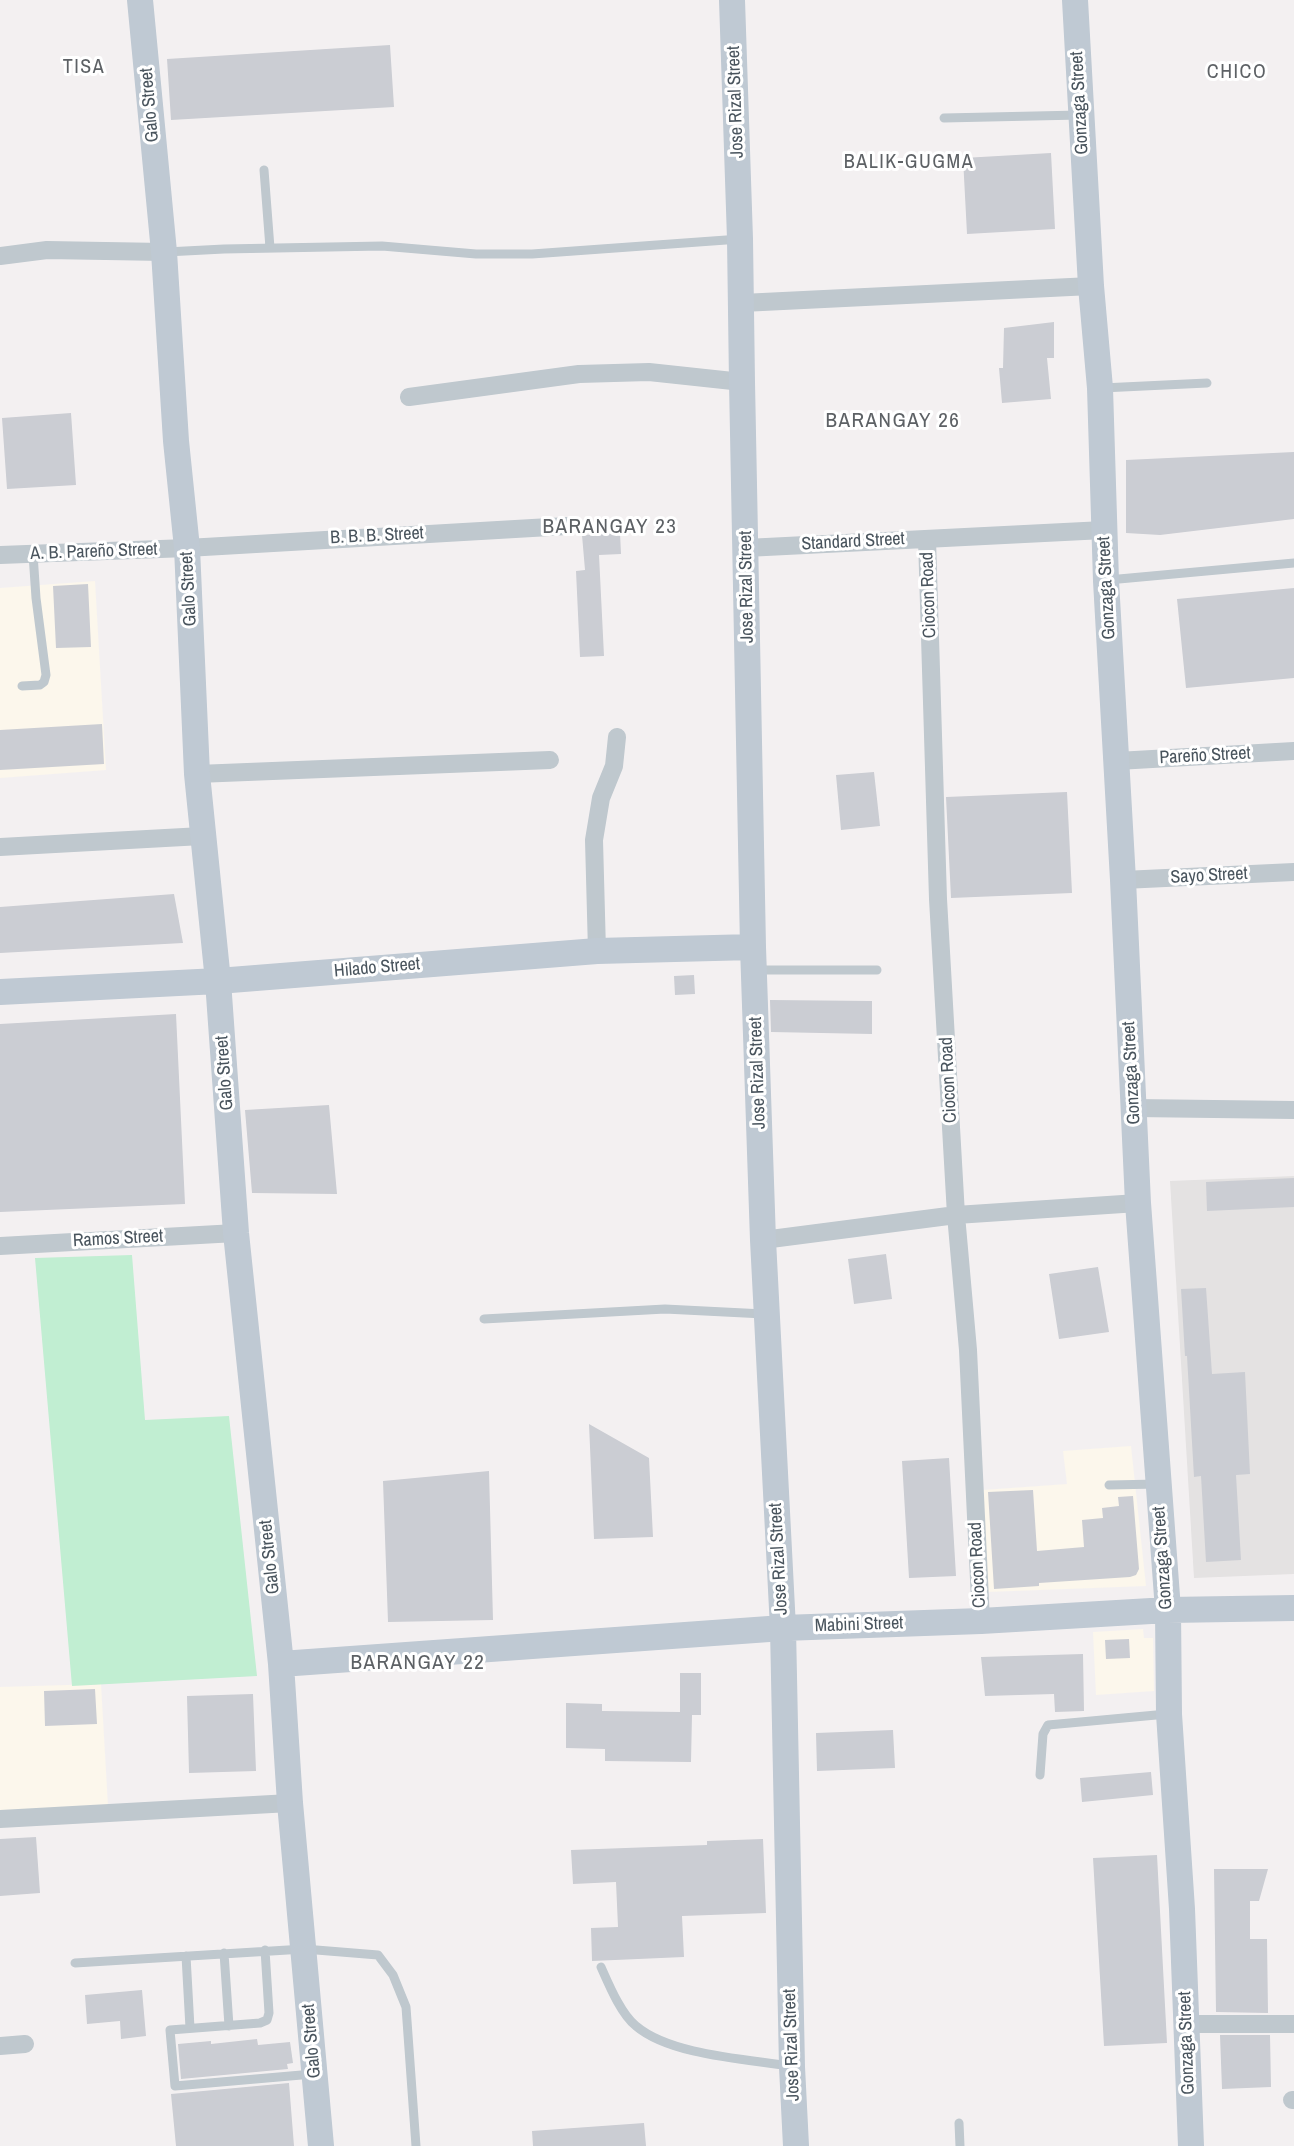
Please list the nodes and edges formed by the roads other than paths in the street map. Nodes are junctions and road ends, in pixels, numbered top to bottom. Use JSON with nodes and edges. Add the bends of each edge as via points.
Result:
{"nodes":[{"id":1,"x":140,"y":0,"type":"edge"},
{"id":2,"x":732,"y":0,"type":"edge"},
{"id":3,"x":1075,"y":0,"type":"edge"},
{"id":4,"x":1080,"y":115,"type":"junction"},
{"id":5,"x":944,"y":118,"type":"dead end"},
{"id":6,"x":264,"y":170,"type":"dead end"},
{"id":7,"x":741,"y":239,"type":"junction"},
{"id":8,"x":270,"y":248,"type":"junction"},
{"id":9,"x":164,"y":252,"type":"junction"},
{"id":10,"x":0,"y":256,"type":"edge"},
{"id":11,"x":1091,"y":286,"type":"junction"},
{"id":12,"x":742,"y":303,"type":"junction"},
{"id":13,"x":742,"y":382,"type":"junction"},
{"id":14,"x":1207,"y":383,"type":"dead end"},
{"id":15,"x":1100,"y":388,"type":"junction"},
{"id":16,"x":409,"y":398,"type":"dead end"},
{"id":17,"x":567,"y":526,"type":"dead end"},
{"id":18,"x":1104,"y":530,"type":"junction"},
{"id":19,"x":927,"y":539,"type":"junction"},
{"id":20,"x":187,"y":548,"type":"junction"},
{"id":21,"x":746,"y":548,"type":"junction"},
{"id":22,"x":33,"y":554,"type":"junction"},
{"id":23,"x":0,"y":555,"type":"edge"},
{"id":24,"x":1294,"y":563,"type":"edge"},
{"id":25,"x":1106,"y":581,"type":"junction"},
{"id":26,"x":22,"y":686,"type":"dead end"},
{"id":27,"x":617,"y":737,"type":"dead end"},
{"id":28,"x":1294,"y":751,"type":"edge"},
{"id":29,"x":550,"y":760,"type":"dead end"},
{"id":30,"x":1117,"y":761,"type":"junction"},
{"id":31,"x":197,"y":774,"type":"junction"},
{"id":32,"x":202,"y":836,"type":"junction"},
{"id":33,"x":0,"y":847,"type":"edge"},
{"id":34,"x":1294,"y":872,"type":"edge"},
{"id":35,"x":1124,"y":880,"type":"junction"},
{"id":36,"x":597,"y":951,"type":"junction"},
{"id":37,"x":754,"y":958,"type":"junction"},
{"id":38,"x":877,"y":970,"type":"dead end"},
{"id":39,"x":218,"y":981,"type":"junction"},
{"id":40,"x":0,"y":992,"type":"edge"},
{"id":41,"x":1134,"y":1108,"type":"junction"},
{"id":42,"x":1294,"y":1110,"type":"edge"},
{"id":43,"x":1138,"y":1203,"type":"junction"},
{"id":44,"x":956,"y":1215,"type":"junction"},
{"id":45,"x":236,"y":1233,"type":"junction"},
{"id":46,"x":763,"y":1240,"type":"junction"},
{"id":47,"x":0,"y":1246,"type":"edge"},
{"id":48,"x":767,"y":1314,"type":"junction"},
{"id":49,"x":484,"y":1319,"type":"dead end"},
{"id":50,"x":1158,"y":1484,"type":"junction"},
{"id":51,"x":1109,"y":1485,"type":"dead end"},
{"id":52,"x":1294,"y":1608,"type":"edge"},
{"id":53,"x":1168,"y":1610,"type":"junction"},
{"id":54,"x":981,"y":1621,"type":"junction"},
{"id":55,"x":783,"y":1628,"type":"junction"},
{"id":56,"x":281,"y":1664,"type":"junction"},
{"id":57,"x":1169,"y":1714,"type":"junction"},
{"id":58,"x":1040,"y":1774,"type":"dead end"},
{"id":59,"x":290,"y":1803,"type":"junction"},
{"id":60,"x":0,"y":1819,"type":"edge"},
{"id":61,"x":304,"y":1949,"type":"junction"},
{"id":62,"x":265,"y":1950,"type":"junction"},
{"id":63,"x":224,"y":1953,"type":"junction"},
{"id":64,"x":186,"y":1956,"type":"junction"},
{"id":65,"x":75,"y":1963,"type":"dead end"},
{"id":66,"x":601,"y":1967,"type":"dead end"},
{"id":67,"x":1186,"y":2024,"type":"junction"},
{"id":68,"x":1294,"y":2024,"type":"edge"},
{"id":69,"x":229,"y":2026,"type":"junction"},
{"id":70,"x":190,"y":2028,"type":"junction"},
{"id":71,"x":25,"y":2044,"type":"dead end"},
{"id":72,"x":0,"y":2046,"type":"edge"},
{"id":73,"x":792,"y":2067,"type":"junction"},
{"id":74,"x":315,"y":2074,"type":"junction"},
{"id":75,"x":959,"y":2123,"type":"dead end"},
{"id":76,"x":321,"y":2146,"type":"edge"},
{"id":77,"x":416,"y":2146,"type":"edge"},
{"id":78,"x":796,"y":2146,"type":"edge"},
{"id":79,"x":960,"y":2146,"type":"edge"},
{"id":80,"x":1191,"y":2146,"type":"edge"}],
"edges":[{"from":1,"to":9,"type":"street","name":"Galo Street"},
{"from":2,"to":7,"type":"street","name":"Jose Rizal Street"},
{"from":3,"to":4,"type":"street","name":"Gonzaga Street"},
{"from":4,"to":5,"type":"lane"},
{"from":4,"to":11,"type":"street","name":"Gonzaga Street"},
{"from":6,"to":8,"type":"lane"},
{"from":7,"to":8,"type":"lane","via":[[532,254],[382,246]]},
{"from":7,"to":12,"type":"street","name":"Jose Rizal Street"},
{"from":8,"to":9,"type":"lane"},
{"from":9,"to":10,"type":"street","via":[[47,250]]},
{"from":9,"to":20,"type":"street","name":"Galo Street"},
{"from":11,"to":12,"type":"street"},
{"from":11,"to":15,"type":"street","name":"Gonzaga Street"},
{"from":12,"to":13,"type":"street","name":"Jose Rizal Street"},
{"from":13,"to":16,"type":"street","via":[[649,372],[579,374]]},
{"from":13,"to":21,"type":"street","name":"Jose Rizal Street"},
{"from":14,"to":15,"type":"lane"},
{"from":15,"to":18,"type":"street","name":"Gonzaga Street"},
{"from":17,"to":20,"type":"street","name":"B. B. B. Street"},
{"from":18,"to":19,"type":"street","name":"Standard Street"},
{"from":18,"to":25,"type":"street","name":"Gonzaga Street"},
{"from":19,"to":21,"type":"street","name":"Standard Street"},
{"from":19,"to":44,"type":"street","name":"Ciocon Road","via":[[938,899]]},
{"from":20,"to":22,"type":"street","name":"A. B. Pareño Street"},
{"from":20,"to":31,"type":"street","name":"Galo Street"},
{"from":21,"to":37,"type":"street","name":"Jose Rizal Street"},
{"from":22,"to":23,"type":"street","name":"A. B. Pareño Street"},
{"from":22,"to":26,"type":"lane","via":[[46,675],[40,685]]},
{"from":24,"to":25,"type":"lane"},
{"from":25,"to":30,"type":"street","name":"Gonzaga Street"},
{"from":27,"to":36,"type":"street","via":[[614,765],[601,798],[594,840]]},
{"from":28,"to":30,"type":"street","name":"Pareño Street"},
{"from":29,"to":31,"type":"street"},
{"from":30,"to":35,"type":"street","name":"Gonzaga Street"},
{"from":31,"to":32,"type":"street","name":"Galo Street"},
{"from":32,"to":33,"type":"street"},
{"from":32,"to":39,"type":"street","name":"Galo Street"},
{"from":34,"to":35,"type":"street","name":"Sayo Street"},
{"from":35,"to":41,"type":"street","name":"Gonzaga Street"},
{"from":36,"to":37,"type":"street","name":"Hilado Street"},
{"from":36,"to":39,"type":"street","name":"Hilado Street"},
{"from":37,"to":38,"type":"lane"},
{"from":37,"to":46,"type":"street","name":"Jose Rizal Street"},
{"from":39,"to":40,"type":"street","name":"Hilado Street"},
{"from":39,"to":45,"type":"street","name":"Galo Street"},
{"from":41,"to":42,"type":"street"},
{"from":41,"to":43,"type":"street","name":"Gonzaga Street"},
{"from":43,"to":44,"type":"street"},
{"from":43,"to":50,"type":"street","name":"Gonzaga Street"},
{"from":44,"to":46,"type":"street"},
{"from":44,"to":54,"type":"street","name":"Ciocon Road","via":[[968,1350]]},
{"from":45,"to":47,"type":"street","name":"Ramos Street"},
{"from":45,"to":56,"type":"street","name":"Galo Street"},
{"from":46,"to":48,"type":"street","name":"Jose Rizal Street"},
{"from":48,"to":49,"type":"lane","via":[[656,1309]]},
{"from":48,"to":55,"type":"street","name":"Jose Rizal Street"},
{"from":50,"to":51,"type":"lane"},
{"from":50,"to":53,"type":"street","name":"Gonzaga Street"},
{"from":52,"to":53,"type":"street","name":"Mabini Street"},
{"from":53,"to":54,"type":"street","name":"Mabini Street"},
{"from":53,"to":57,"type":"street","name":"Gonzaga Street"},
{"from":54,"to":55,"type":"street","name":"Mabini Street"},
{"from":55,"to":56,"type":"street","name":"Mabini Street"},
{"from":55,"to":73,"type":"street","name":"Jose Rizal Street"},
{"from":56,"to":59,"type":"street","name":"Galo Street"},
{"from":57,"to":58,"type":"lane","via":[[1048,1725],[1043,1734]]},
{"from":57,"to":67,"type":"street","name":"Gonzaga Street"},
{"from":59,"to":60,"type":"street"},
{"from":59,"to":61,"type":"street","name":"Galo Street"},
{"from":61,"to":62,"type":"lane"},
{"from":61,"to":74,"type":"street","name":"Galo Street"},
{"from":61,"to":77,"type":"lane","via":[[378,1955],[393,1975],[406,2007]]},
{"from":62,"to":63,"type":"lane"},
{"from":62,"to":69,"type":"lane","via":[[267,2020]]},
{"from":63,"to":64,"type":"lane"},
{"from":63,"to":69,"type":"lane"},
{"from":64,"to":65,"type":"lane"},
{"from":64,"to":70,"type":"lane"},
{"from":66,"to":73,"type":"lane","via":[[634,2025],[655,2039],[675,2048]]},
{"from":67,"to":68,"type":"street"},
{"from":67,"to":80,"type":"street","name":"Gonzaga Street"},
{"from":69,"to":70,"type":"lane"},
{"from":70,"to":74,"type":"lane","via":[[170,2030],[175,2086]]},
{"from":71,"to":72,"type":"street"},
{"from":73,"to":78,"type":"street","name":"Jose Rizal Street"},
{"from":74,"to":76,"type":"street","name":"Galo Street"},
{"from":75,"to":79,"type":"lane"}]}
